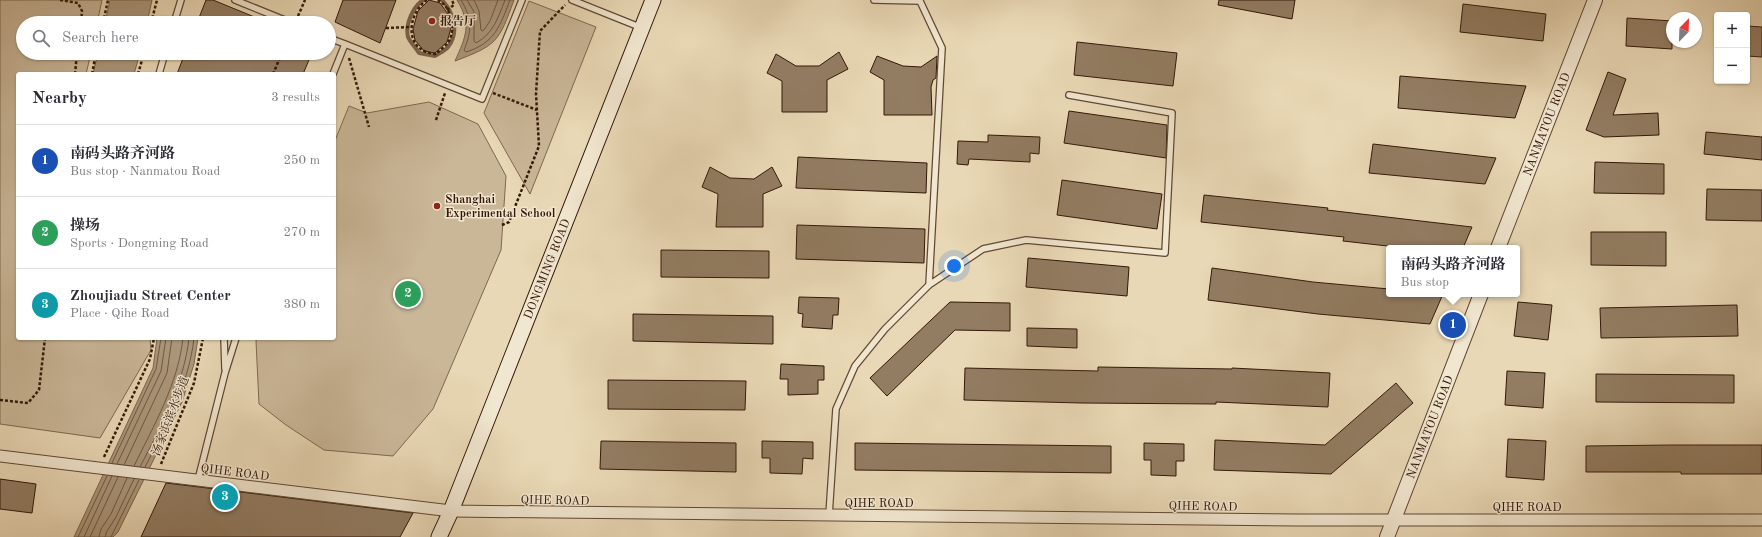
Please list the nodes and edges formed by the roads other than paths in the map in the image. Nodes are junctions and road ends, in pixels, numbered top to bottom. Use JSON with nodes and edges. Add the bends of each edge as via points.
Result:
{"nodes":[{"id":1,"x":181,"y":0,"type":"edge"},
{"id":2,"x":235,"y":0,"type":"edge"},
{"id":3,"x":522,"y":0,"type":"edge"},
{"id":4,"x":572,"y":0,"type":"edge"},
{"id":5,"x":653,"y":0,"type":"edge"},
{"id":6,"x":874,"y":0,"type":"edge"},
{"id":7,"x":892,"y":0,"type":"edge"},
{"id":8,"x":1595,"y":0,"type":"edge"},
{"id":9,"x":176,"y":16,"type":"edge"},
{"id":10,"x":275,"y":16,"type":"edge"},
{"id":11,"x":642,"y":28,"type":"junction"},
{"id":12,"x":336,"y":41,"type":"edge"},
{"id":13,"x":345,"y":44,"type":"junction"},
{"id":14,"x":163,"y":60,"type":"edge"},
{"id":15,"x":160,"y":72,"type":"edge"},
{"id":16,"x":334,"y":72,"type":"edge"},
{"id":17,"x":1069,"y":95,"type":"dead end"},
{"id":18,"x":1499,"y":245,"type":"edge"},
{"id":19,"x":929,"y":286,"type":"junction"},
{"id":20,"x":1480,"y":297,"type":"edge"},
{"id":21,"x":224,"y":340,"type":"edge"},
{"id":22,"x":235,"y":340,"type":"edge"},
{"id":23,"x":225,"y":373,"type":"junction"},
{"id":24,"x":0,"y":456,"type":"edge"},
{"id":25,"x":198,"y":481,"type":"junction"},
{"id":26,"x":451,"y":511,"type":"junction"},
{"id":27,"x":829,"y":516,"type":"junction"},
{"id":28,"x":1394,"y":520,"type":"junction"},
{"id":29,"x":1762,"y":520,"type":"edge"},
{"id":30,"x":439,"y":537,"type":"edge"},
{"id":31,"x":1387,"y":537,"type":"edge"}],
"edges":[{"from":1,"to":9,"type":"lane"},
{"from":2,"to":10,"type":"lane"},
{"from":3,"to":13,"type":"lane","via":[[482,99]]},
{"from":4,"to":11,"type":"lane"},
{"from":5,"to":11,"type":"main road","name":"DONGMING ROAD"},
{"from":6,"to":7,"type":"lane"},
{"from":7,"to":19,"type":"lane","via":[[920,1],[942,48]]},
{"from":8,"to":18,"type":"street","name":"NANMATOU ROAD"},
{"from":11,"to":26,"type":"main road","name":"DONGMING ROAD"},
{"from":12,"to":13,"type":"lane"},
{"from":13,"to":16,"type":"lane"},
{"from":14,"to":15,"type":"lane"},
{"from":17,"to":19,"type":"lane","via":[[1172,113],[1165,253],[1026,240],[983,249]]},
{"from":19,"to":27,"type":"lane","via":[[885,329],[855,366],[836,409]]},
{"from":20,"to":28,"type":"street","name":"NANMATOU ROAD"},
{"from":21,"to":23,"type":"lane"},
{"from":22,"to":23,"type":"lane"},
{"from":23,"to":25,"type":"lane"},
{"from":24,"to":25,"type":"street","name":"QIHE ROAD"},
{"from":25,"to":26,"type":"street","name":"QIHE ROAD"},
{"from":26,"to":27,"type":"street","name":"QIHE ROAD"},
{"from":26,"to":30,"type":"main road","name":"DONGMING ROAD"},
{"from":27,"to":28,"type":"street","name":"QIHE ROAD"},
{"from":28,"to":29,"type":"street","name":"QIHE ROAD"},
{"from":28,"to":31,"type":"street","name":"NANMATOU ROAD"}]}
